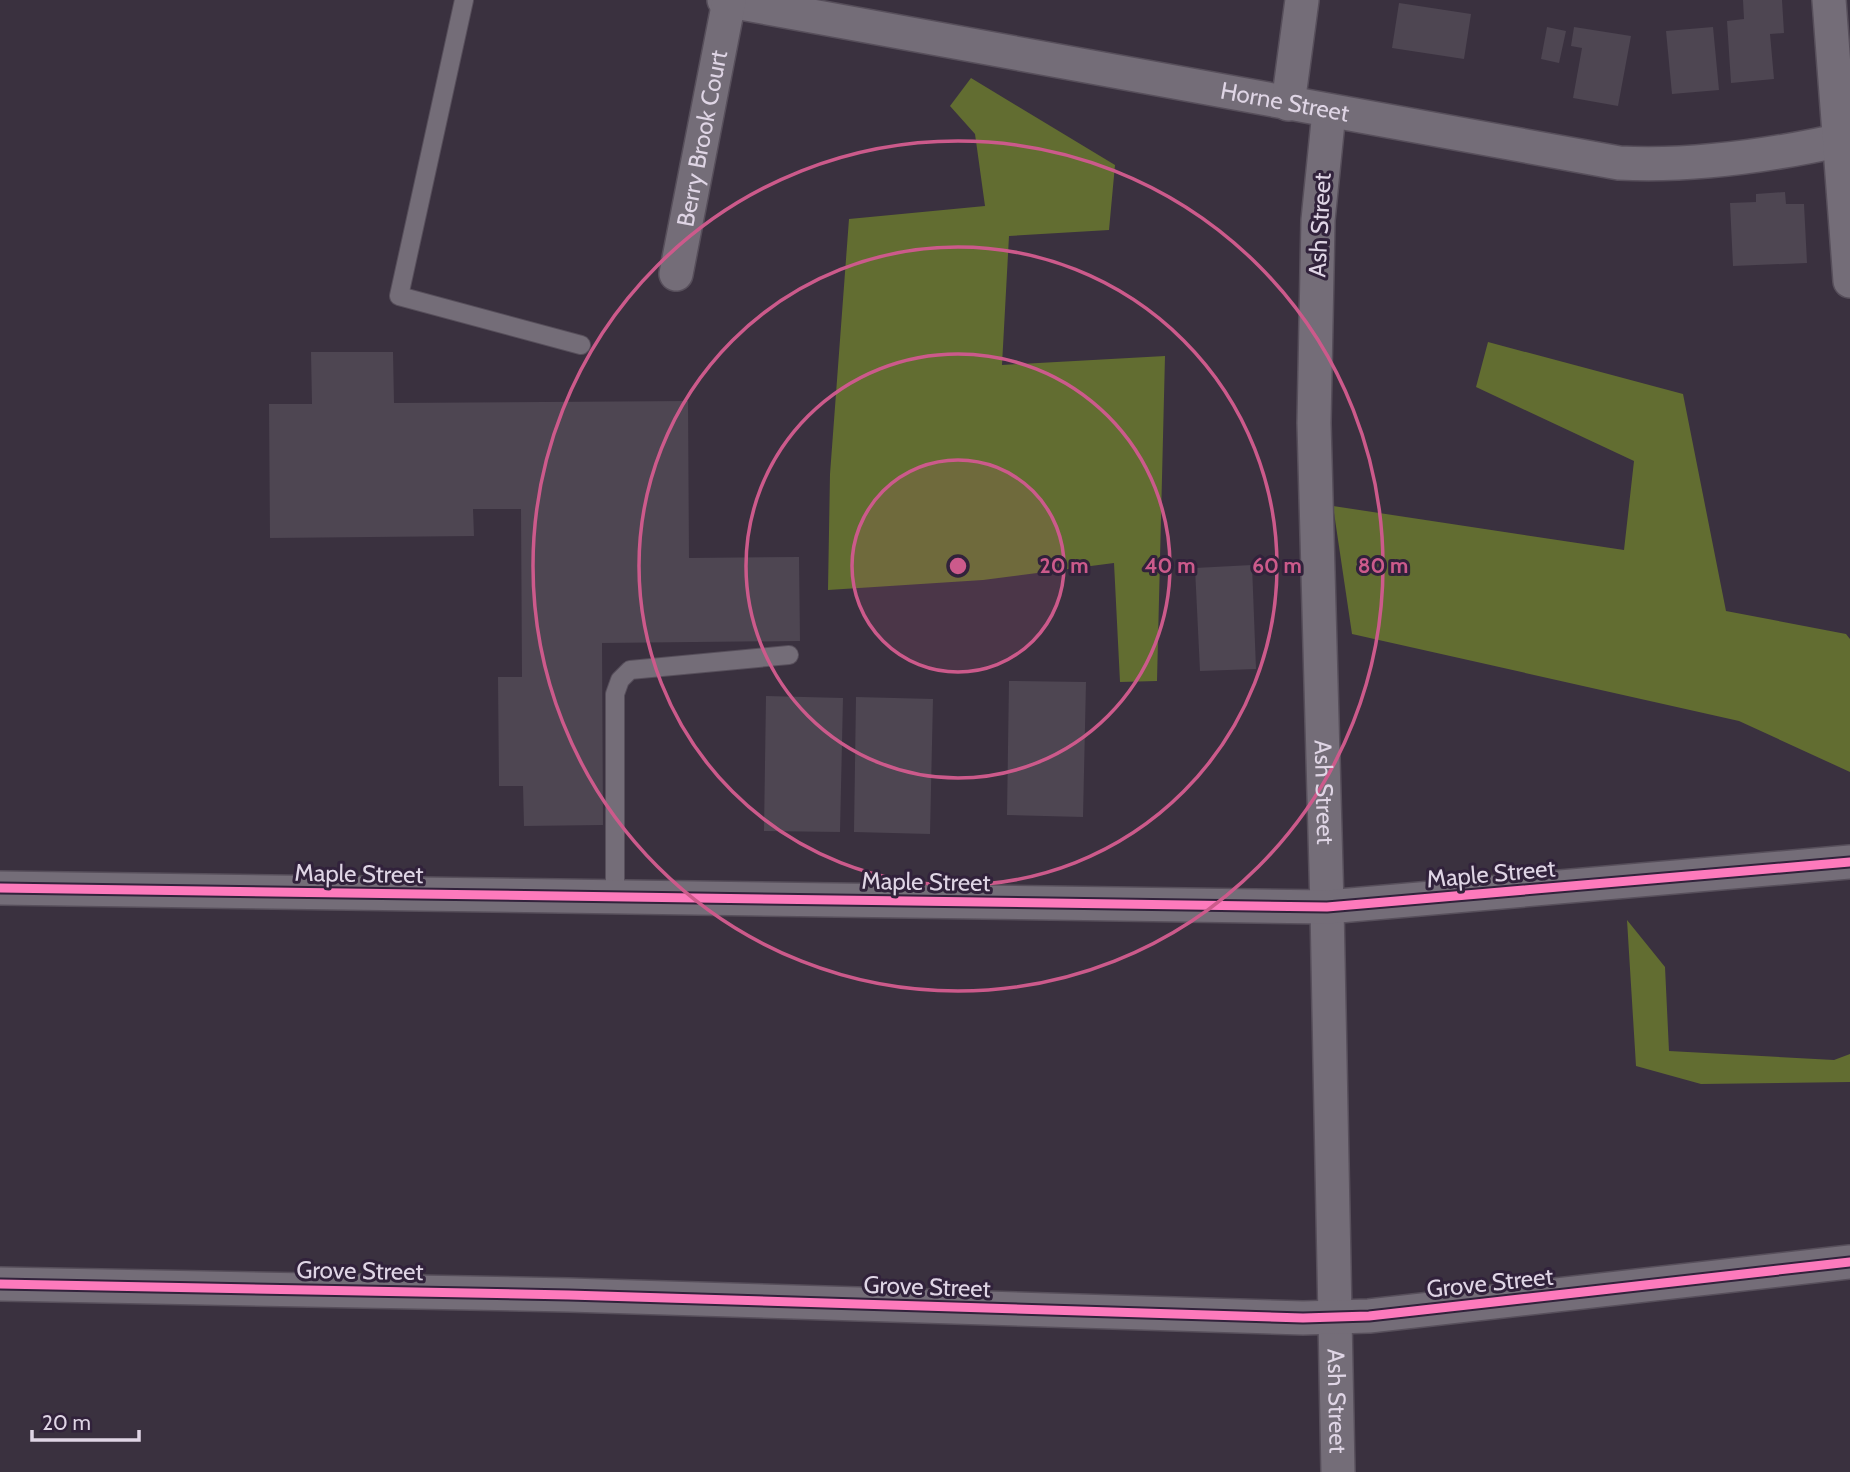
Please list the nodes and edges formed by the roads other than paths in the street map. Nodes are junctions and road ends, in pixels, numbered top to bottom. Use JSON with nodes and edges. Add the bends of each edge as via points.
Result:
{"nodes":[{"id":1,"x":464,"y":0,"type":"edge"},
{"id":2,"x":1302,"y":0,"type":"edge"},
{"id":3,"x":1829,"y":0,"type":"edge"},
{"id":4,"x":726,"y":1,"type":"edge"},
{"id":5,"x":1288,"y":104,"type":"junction"},
{"id":6,"x":1329,"y":112,"type":"junction"},
{"id":7,"x":1844,"y":139,"type":"edge"},
{"id":8,"x":676,"y":274,"type":"dead end"},
{"id":9,"x":1850,"y":281,"type":"edge"},
{"id":10,"x":581,"y":345,"type":"dead end"},
{"id":11,"x":789,"y":655,"type":"dead end"},
{"id":12,"x":1850,"y":862,"type":"edge"},
{"id":13,"x":0,"y":888,"type":"edge"},
{"id":14,"x":615,"y":897,"type":"junction"},
{"id":15,"x":1327,"y":907,"type":"junction"},
{"id":16,"x":1850,"y":1262,"type":"edge"},
{"id":17,"x":0,"y":1284,"type":"edge"},
{"id":18,"x":1334,"y":1317,"type":"junction"},
{"id":19,"x":1338,"y":1472,"type":"edge"}],
"edges":[{"from":1,"to":10,"type":"lane","via":[[399,296]]},
{"from":2,"to":5,"type":"street"},
{"from":3,"to":7,"type":"street"},
{"from":4,"to":5,"type":"street","name":"Horne Street"},
{"from":4,"to":8,"type":"street","name":"Berry Brook Court"},
{"from":5,"to":6,"type":"street","name":"Horne Street"},
{"from":6,"to":7,"type":"street","name":"Horne Street","via":[[1619,163],[1700,162]]},
{"from":6,"to":15,"type":"street","name":"Ash Street","via":[[1318,220],[1314,423]]},
{"from":7,"to":9,"type":"street"},
{"from":11,"to":14,"type":"lane","via":[[631,670],[620,680],[615,694]]},
{"from":12,"to":15,"type":"street","name":"Maple Street"},
{"from":13,"to":14,"type":"street","name":"Maple Street"},
{"from":14,"to":15,"type":"street","name":"Maple Street"},
{"from":15,"to":18,"type":"street","name":"Ash Street"},
{"from":16,"to":18,"type":"street","name":"Grove Street"},
{"from":17,"to":18,"type":"street","name":"Grove Street"},
{"from":18,"to":19,"type":"street","name":"Ash Street"}]}
